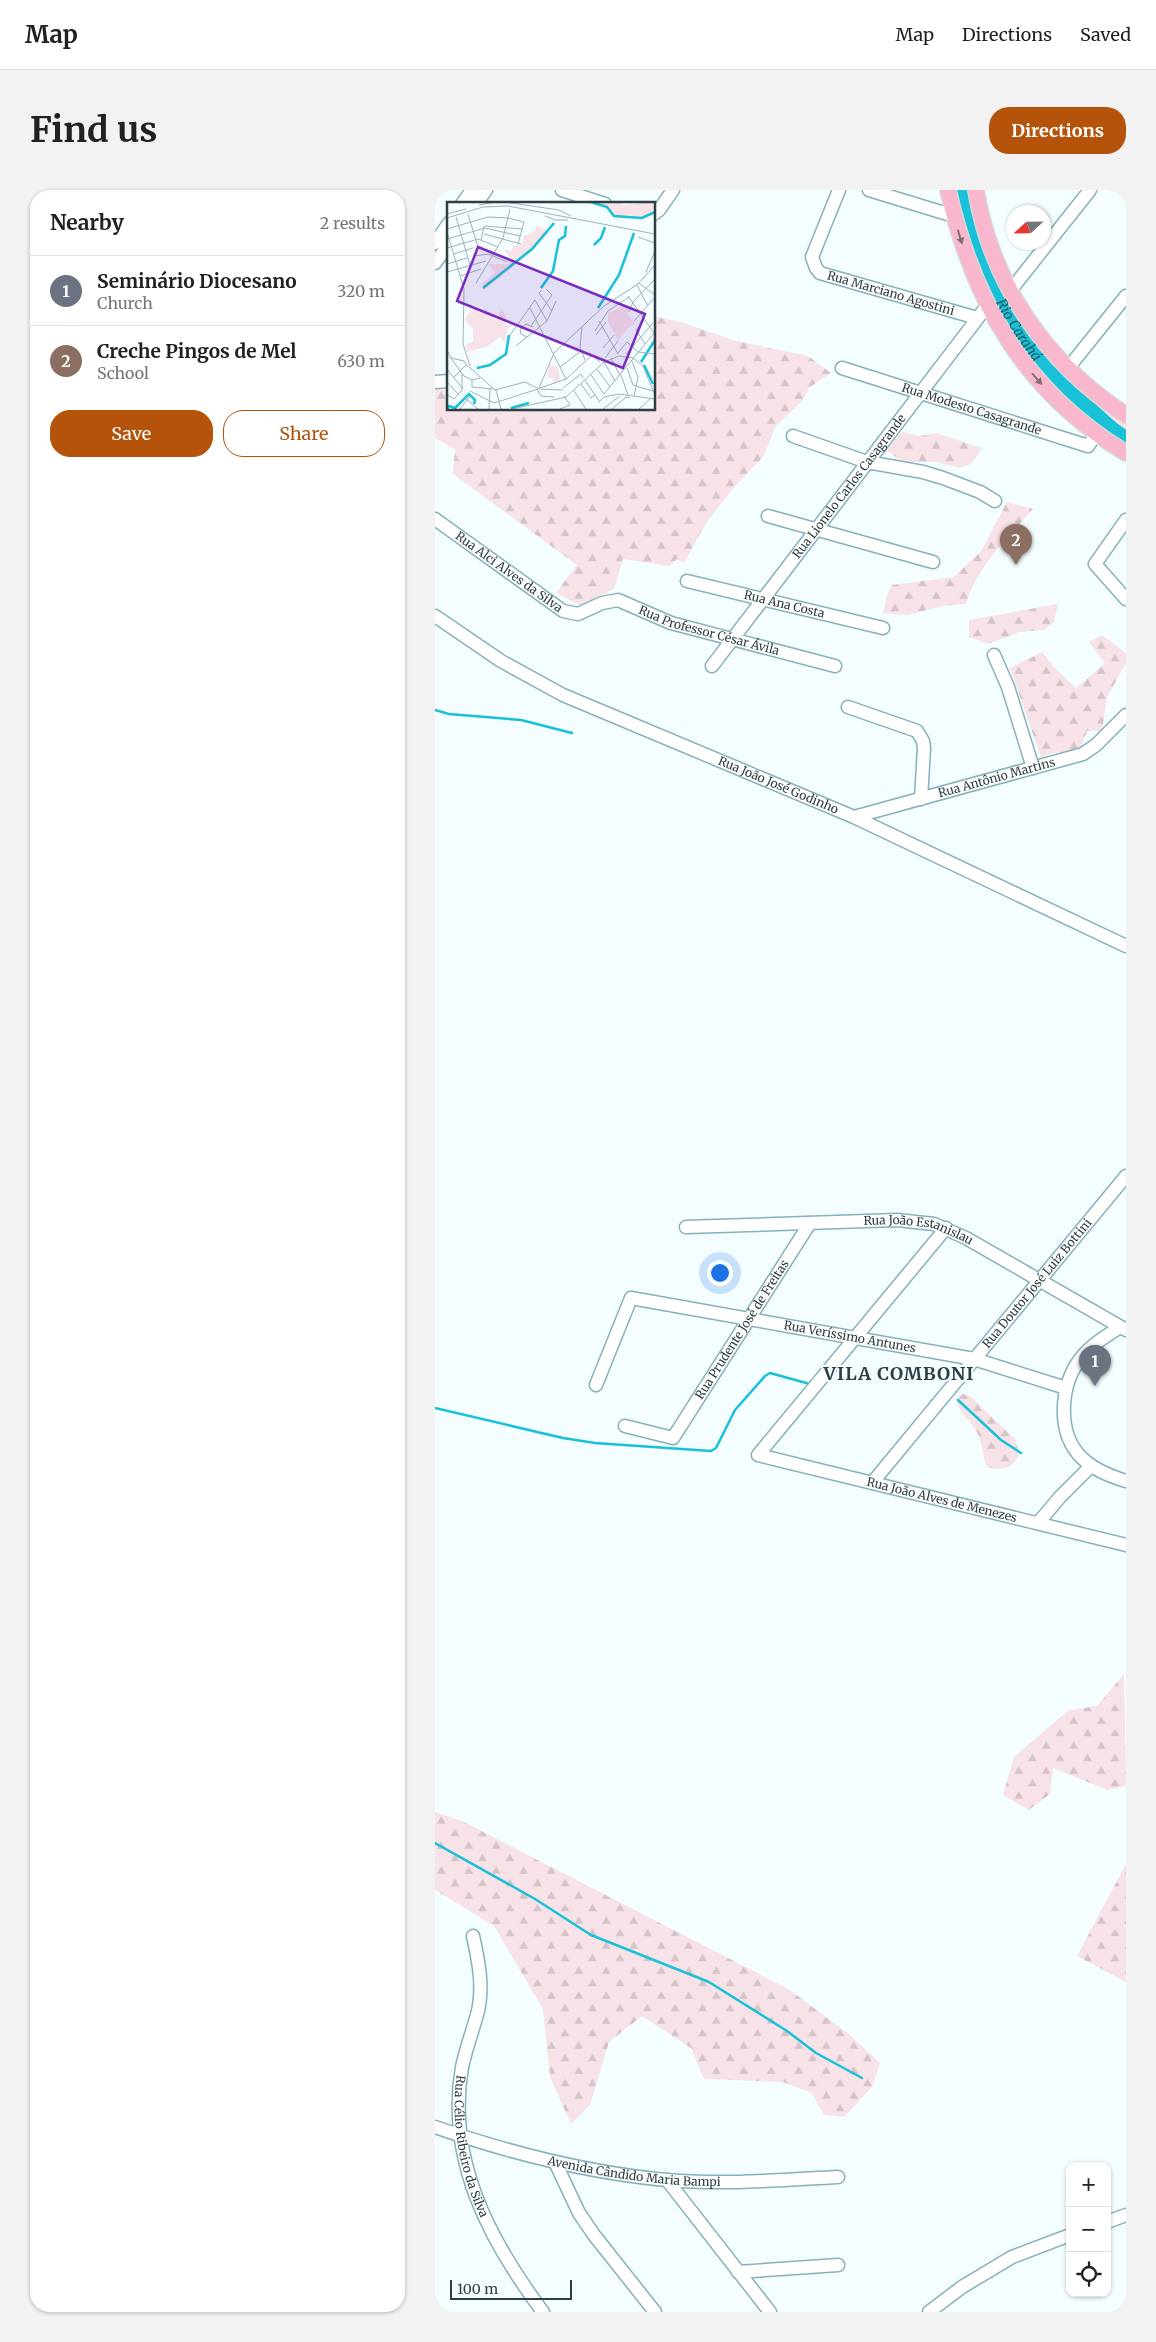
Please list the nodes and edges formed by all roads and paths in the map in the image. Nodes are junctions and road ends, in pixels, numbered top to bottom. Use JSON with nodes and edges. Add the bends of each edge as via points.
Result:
{"nodes":[{"id":1,"x":472,"y":190,"type":"edge"},
{"id":2,"x":486,"y":190,"type":"edge"},
{"id":3,"x":562,"y":190,"type":"edge"},
{"id":4,"x":673,"y":190,"type":"edge"},
{"id":5,"x":839,"y":190,"type":"edge"},
{"id":6,"x":869,"y":190,"type":"edge"},
{"id":7,"x":948,"y":190,"type":"edge"},
{"id":8,"x":976,"y":190,"type":"edge"},
{"id":9,"x":1090,"y":190,"type":"edge"},
{"id":10,"x":463,"y":202,"type":"edge"},
{"id":11,"x":477,"y":202,"type":"edge"},
{"id":12,"x":599,"y":202,"type":"edge"},
{"id":13,"x":655,"y":213,"type":"edge"},
{"id":14,"x":954,"y":216,"type":"junction"},
{"id":15,"x":447,"y":227,"type":"edge"},
{"id":16,"x":439,"y":241,"type":"edge"},
{"id":17,"x":435,"y":264,"type":"edge"},
{"id":18,"x":1010,"y":291,"type":"junction"},
{"id":19,"x":1126,"y":296,"type":"edge"},
{"id":20,"x":987,"y":306,"type":"junction"},
{"id":21,"x":977,"y":318,"type":"junction"},
{"id":22,"x":1069,"y":367,"type":"junction"},
{"id":23,"x":842,"y":368,"type":"dead end"},
{"id":24,"x":920,"y":393,"type":"junction"},
{"id":25,"x":1126,"y":415,"type":"edge"},
{"id":26,"x":1097,"y":434,"type":"junction"},
{"id":27,"x":793,"y":436,"type":"dead end"},
{"id":28,"x":1126,"y":453,"type":"edge"},
{"id":29,"x":867,"y":462,"type":"junction"},
{"id":30,"x":995,"y":501,"type":"dead end"},
{"id":31,"x":768,"y":516,"type":"dead end"},
{"id":32,"x":435,"y":519,"type":"edge"},
{"id":33,"x":1126,"y":520,"type":"edge"},
{"id":34,"x":816,"y":529,"type":"junction"},
{"id":35,"x":933,"y":562,"type":"dead end"},
{"id":36,"x":687,"y":581,"type":"dead end"},
{"id":37,"x":763,"y":599,"type":"junction"},
{"id":38,"x":1126,"y":600,"type":"edge"},
{"id":39,"x":587,"y":611,"type":"joint"},
{"id":40,"x":435,"y":616,"type":"edge"},
{"id":41,"x":883,"y":628,"type":"dead end"},
{"id":42,"x":733,"y":639,"type":"junction"},
{"id":43,"x":994,"y":655,"type":"dead end"},
{"id":44,"x":712,"y":666,"type":"dead end"},
{"id":45,"x":835,"y":666,"type":"dead end"},
{"id":46,"x":848,"y":707,"type":"dead end"},
{"id":47,"x":1126,"y":714,"type":"edge"},
{"id":48,"x":1121,"y":726,"type":"edge"},
{"id":49,"x":1033,"y":768,"type":"junction"},
{"id":50,"x":921,"y":799,"type":"junction"},
{"id":51,"x":854,"y":817,"type":"junction"},
{"id":52,"x":1126,"y":946,"type":"edge"},
{"id":53,"x":1126,"y":1176,"type":"edge"},
{"id":54,"x":810,"y":1223,"type":"junction"},
{"id":55,"x":686,"y":1228,"type":"dead end"},
{"id":56,"x":947,"y":1228,"type":"junction"},
{"id":57,"x":1039,"y":1280,"type":"junction"},
{"id":58,"x":749,"y":1319,"type":"junction"},
{"id":59,"x":1123,"y":1329,"type":"edge"},
{"id":60,"x":855,"y":1338,"type":"junction"},
{"id":61,"x":974,"y":1359,"type":"junction"},
{"id":62,"x":596,"y":1385,"type":"dead end"},
{"id":63,"x":1066,"y":1388,"type":"junction"},
{"id":64,"x":625,"y":1426,"type":"dead end"},
{"id":65,"x":1091,"y":1466,"type":"junction"},
{"id":66,"x":1126,"y":1481,"type":"edge"},
{"id":67,"x":872,"y":1483,"type":"junction"},
{"id":68,"x":1039,"y":1523,"type":"junction"},
{"id":69,"x":1126,"y":1545,"type":"edge"},
{"id":70,"x":473,"y":1936,"type":"dead end"},
{"id":71,"x":435,"y":2127,"type":"edge"},
{"id":72,"x":460,"y":2136,"type":"junction"},
{"id":73,"x":555,"y":2162,"type":"junction"},
{"id":74,"x":838,"y":2177,"type":"dead end"},
{"id":75,"x":667,"y":2180,"type":"junction"},
{"id":76,"x":1126,"y":2215,"type":"edge"},
{"id":77,"x":1111,"y":2221,"type":"edge"},
{"id":78,"x":1066,"y":2237,"type":"edge"},
{"id":79,"x":838,"y":2265,"type":"dead end"},
{"id":80,"x":739,"y":2272,"type":"junction"},
{"id":81,"x":543,"y":2312,"type":"edge"},
{"id":82,"x":655,"y":2312,"type":"edge"},
{"id":83,"x":770,"y":2312,"type":"edge"},
{"id":84,"x":929,"y":2312,"type":"edge"}],
"edges":[{"from":1,"to":10,"type":"street"},
{"from":2,"to":11,"type":"street"},
{"from":3,"to":12,"type":"street"},
{"from":4,"to":13,"type":"street"},
{"from":5,"to":21,"type":"street","name":"Rua Marciano Agostini","via":[[812,257],[816,268],[824,275]]},
{"from":6,"to":14,"type":"street"},
{"from":7,"to":14,"type":"main road"},
{"from":8,"to":18,"type":"main road","via":[[985,231]]},
{"from":9,"to":18,"type":"street"},
{"from":14,"to":20,"type":"main road","one_way":true,"via":[[967,260]]},
{"from":15,"to":16,"type":"street"},
{"from":16,"to":17,"type":"street"},
{"from":18,"to":22,"type":"main road","via":[[1039,334]]},
{"from":19,"to":22,"type":"street"},
{"from":20,"to":21,"type":"street","name":"Rua Lionelo Carlos Casagrande"},
{"from":20,"to":26,"type":"main road","one_way":true,"via":[[1028,370],[1062,406]]},
{"from":21,"to":24,"type":"street","name":"Rua Lionelo Carlos Casagrande"},
{"from":22,"to":25,"type":"main road"},
{"from":23,"to":24,"type":"street","name":"Rua Modesto Casagrande"},
{"from":24,"to":26,"type":"street","name":"Rua Modesto Casagrande","via":[[1088,446]]},
{"from":24,"to":29,"type":"street","name":"Rua Lionelo Carlos Casagrande"},
{"from":26,"to":28,"type":"main road"},
{"from":27,"to":29,"type":"street"},
{"from":29,"to":30,"type":"street","via":[[943,478],[972,488]]},
{"from":29,"to":34,"type":"street","name":"Rua Lionelo Carlos Casagrande"},
{"from":31,"to":34,"type":"street"},
{"from":32,"to":39,"type":"street","name":"Rua Alci Alves da Silva","via":[[563,611],[571,614]]},
{"from":33,"to":38,"type":"street","via":[[1095,564]]},
{"from":34,"to":35,"type":"street"},
{"from":34,"to":37,"type":"street","name":"Rua Lionelo Carlos Casagrande"},
{"from":36,"to":37,"type":"street","name":"Rua Ana Costa"},
{"from":37,"to":41,"type":"street","name":"Rua Ana Costa"},
{"from":37,"to":42,"type":"street","name":"Rua Lionelo Carlos Casagrande"},
{"from":39,"to":42,"type":"street","name":"Rua Professor César Ávila","via":[[602,603],[618,600],[671,624]]},
{"from":40,"to":51,"type":"street","name":"Rua João José Godinho","via":[[501,661],[563,695]]},
{"from":42,"to":44,"type":"street","name":"Rua Lionelo Carlos Casagrande"},
{"from":42,"to":45,"type":"street","name":"Rua Professor César Ávila"},
{"from":43,"to":49,"type":"street","via":[[1008,687]]},
{"from":46,"to":50,"type":"street","via":[[917,731],[924,748]]},
{"from":47,"to":48,"type":"street","name":"Rua Antônio Martins"},
{"from":48,"to":49,"type":"street","name":"Rua Antônio Martins","via":[[1083,754]]},
{"from":49,"to":50,"type":"street","name":"Rua Antônio Martins"},
{"from":50,"to":51,"type":"street","name":"Rua Antônio Martins"},
{"from":51,"to":52,"type":"street","name":"Rua João José Godinho"},
{"from":53,"to":57,"type":"street","name":"Rua Doutor José Luiz Bottini"},
{"from":54,"to":55,"type":"street","name":"Rua João Estanislau"},
{"from":54,"to":56,"type":"street","name":"Rua João Estanislau","via":[[909,1220]]},
{"from":54,"to":58,"type":"street","name":"Rua Prudente José de Freitas"},
{"from":56,"to":57,"type":"street","name":"Rua João Estanislau"},
{"from":56,"to":60,"type":"street"},
{"from":57,"to":59,"type":"street","name":"Rua João Estanislau"},
{"from":57,"to":61,"type":"street","name":"Rua Doutor José Luiz Bottini"},
{"from":58,"to":60,"type":"street","name":"Rua Veríssimo Antunes"},
{"from":58,"to":62,"type":"street","name":"Rua Veríssimo Antunes","via":[[631,1298]]},
{"from":58,"to":64,"type":"street","name":"Rua Prudente José de Freitas","via":[[673,1438]]},
{"from":59,"to":63,"type":"street","via":[[1092,1346],[1071,1373]]},
{"from":60,"to":61,"type":"street","name":"Rua Veríssimo Antunes"},
{"from":60,"to":67,"type":"street","name":"Rua João Alves de Menezes","via":[[758,1455]]},
{"from":61,"to":63,"type":"street","name":"Rua Veríssimo Antunes"},
{"from":61,"to":67,"type":"street","name":"Rua Doutor José Luiz Bottini"},
{"from":63,"to":65,"type":"street","via":[[1064,1413],[1069,1437],[1081,1457]]},
{"from":65,"to":66,"type":"street"},
{"from":65,"to":68,"type":"street"},
{"from":67,"to":68,"type":"street","name":"Rua João Alves de Menezes"},
{"from":68,"to":69,"type":"street","name":"Rua João Alves de Menezes"},
{"from":70,"to":72,"type":"street","name":"Rua Célio Ribeiro da Silva","via":[[481,1992],[459,2085]]},
{"from":71,"to":72,"type":"street","name":"Avenida Cândido Maria Bampi"},
{"from":72,"to":73,"type":"street","name":"Avenida Cândido Maria Bampi"},
{"from":72,"to":81,"type":"street","name":"Rua Célio Ribeiro da Silva","via":[[472,2190],[518,2277]]},
{"from":73,"to":75,"type":"street","name":"Avenida Cândido Maria Bampi"},
{"from":73,"to":82,"type":"street","via":[[584,2221]]},
{"from":74,"to":75,"type":"street","name":"Avenida Cândido Maria Bampi","via":[[711,2182]]},
{"from":75,"to":80,"type":"street"},
{"from":76,"to":77,"type":"street"},
{"from":78,"to":84,"type":"street","via":[[1012,2257],[962,2287]]},
{"from":79,"to":80,"type":"street"},
{"from":80,"to":83,"type":"street"}]}
